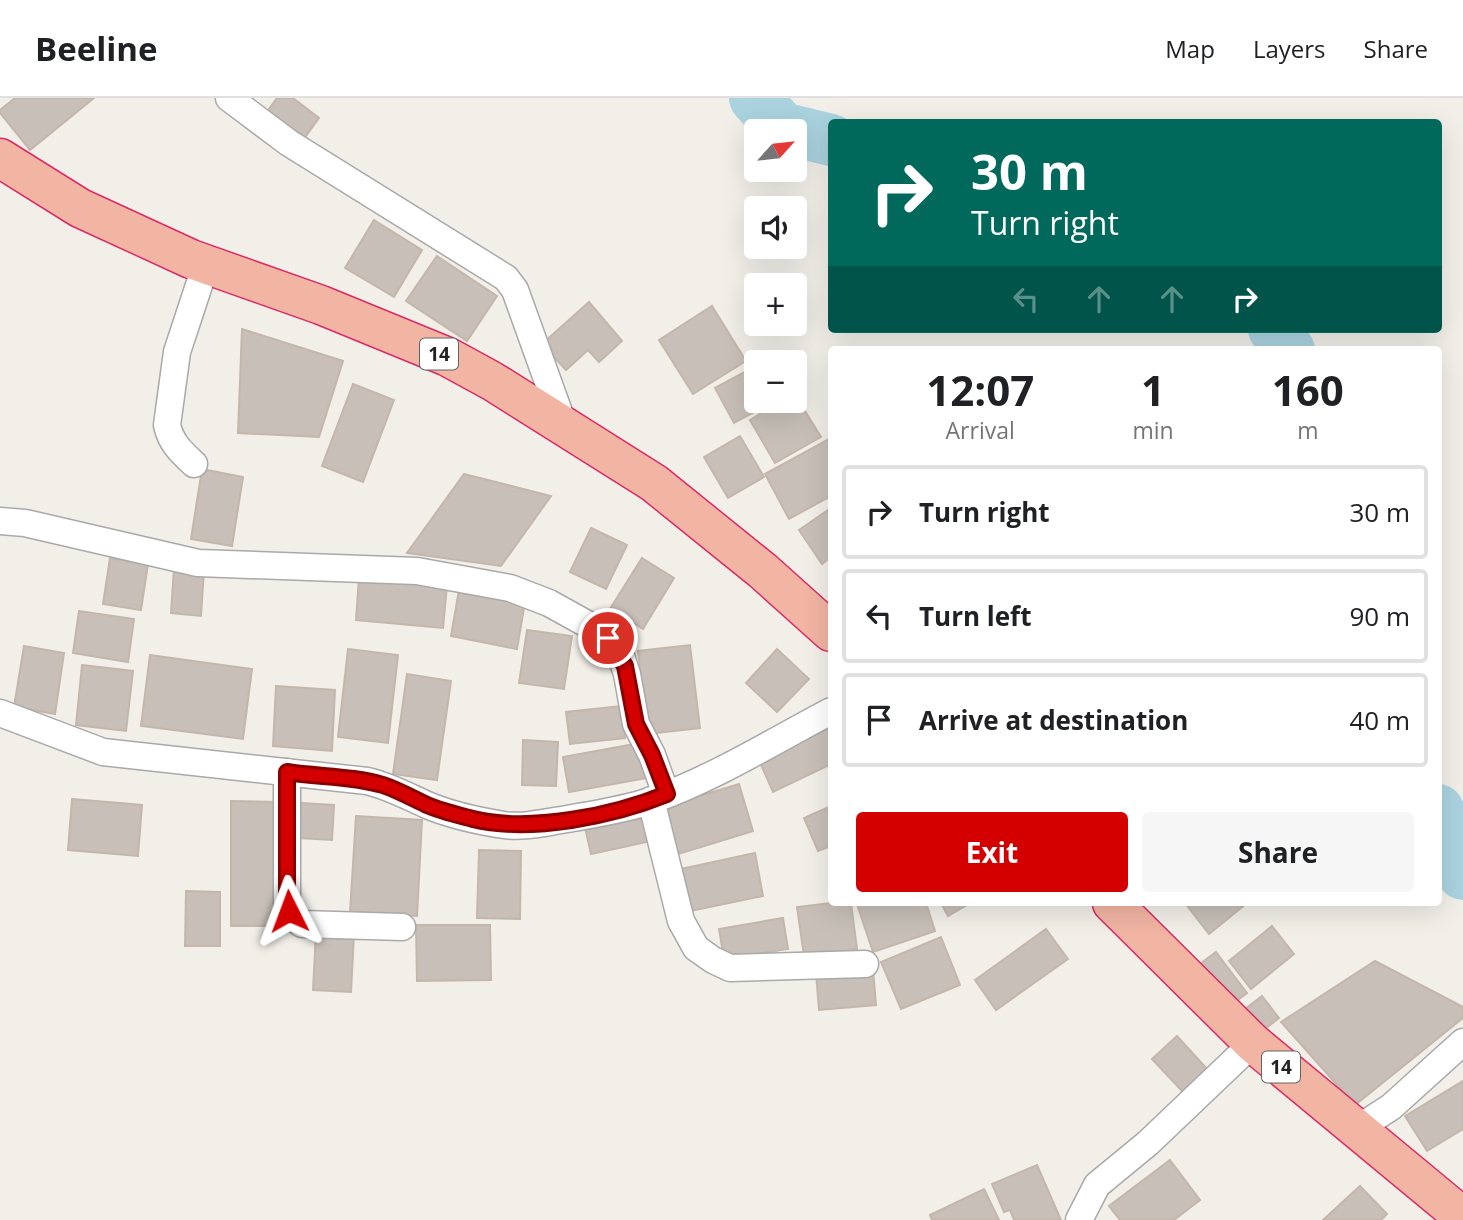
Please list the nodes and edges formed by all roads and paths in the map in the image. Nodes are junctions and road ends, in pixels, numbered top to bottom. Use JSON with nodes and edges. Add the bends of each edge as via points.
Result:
{"nodes":[{"id":1,"x":229,"y":98,"type":"edge"},
{"id":2,"x":0,"y":158,"type":"edge"},
{"id":3,"x":206,"y":264,"type":"junction"},
{"id":4,"x":565,"y":429,"type":"junction"},
{"id":5,"x":194,"y":464,"type":"dead end"},
{"id":6,"x":0,"y":521,"type":"edge"},
{"id":7,"x":828,"y":629,"type":"edge"},
{"id":8,"x":0,"y":713,"type":"edge"},
{"id":9,"x":828,"y":713,"type":"edge"},
{"id":10,"x":287,"y":772,"type":"junction"},
{"id":11,"x":659,"y":797,"type":"junction"},
{"id":12,"x":1115,"y":906,"type":"edge"},
{"id":13,"x":402,"y":927,"type":"dead end"},
{"id":14,"x":865,"y":964,"type":"dead end"},
{"id":15,"x":1463,"y":1042,"type":"edge"},
{"id":16,"x":1253,"y":1044,"type":"junction"},
{"id":17,"x":1357,"y":1129,"type":"junction"},
{"id":18,"x":1463,"y":1217,"type":"edge"},
{"id":19,"x":1079,"y":1220,"type":"edge"}],
"edges":[{"from":1,"to":4,"type":"street","via":[[289,143],[506,278],[515,290]]},
{"from":2,"to":3,"type":"highway","number":"14","via":[[80,208]]},
{"from":3,"to":4,"type":"highway","number":"14","via":[[448,357]]},
{"from":3,"to":5,"type":"street","via":[[177,352],[167,425],[176,447]]},
{"from":4,"to":7,"type":"highway","number":"14","via":[[654,483]]},
{"from":6,"to":11,"type":"street","via":[[198,563],[416,571],[510,588],[549,603],[605,634],[621,656],[636,724],[652,755]]},
{"from":8,"to":10,"type":"street","via":[[103,752]]},
{"from":9,"to":11,"type":"street"},
{"from":10,"to":11,"type":"street","via":[[367,781],[439,809],[508,825],[599,814]]},
{"from":10,"to":13,"type":"street","via":[[287,901],[291,916],[302,923]]},
{"from":11,"to":14,"type":"street","via":[[681,920],[702,953],[737,969]]},
{"from":12,"to":16,"type":"highway","number":"14"},
{"from":15,"to":17,"type":"street","via":[[1391,1107]]},
{"from":16,"to":17,"type":"highway","number":"14"},
{"from":16,"to":19,"type":"street","via":[[1097,1185]]},
{"from":17,"to":18,"type":"highway","number":"14"}]}
